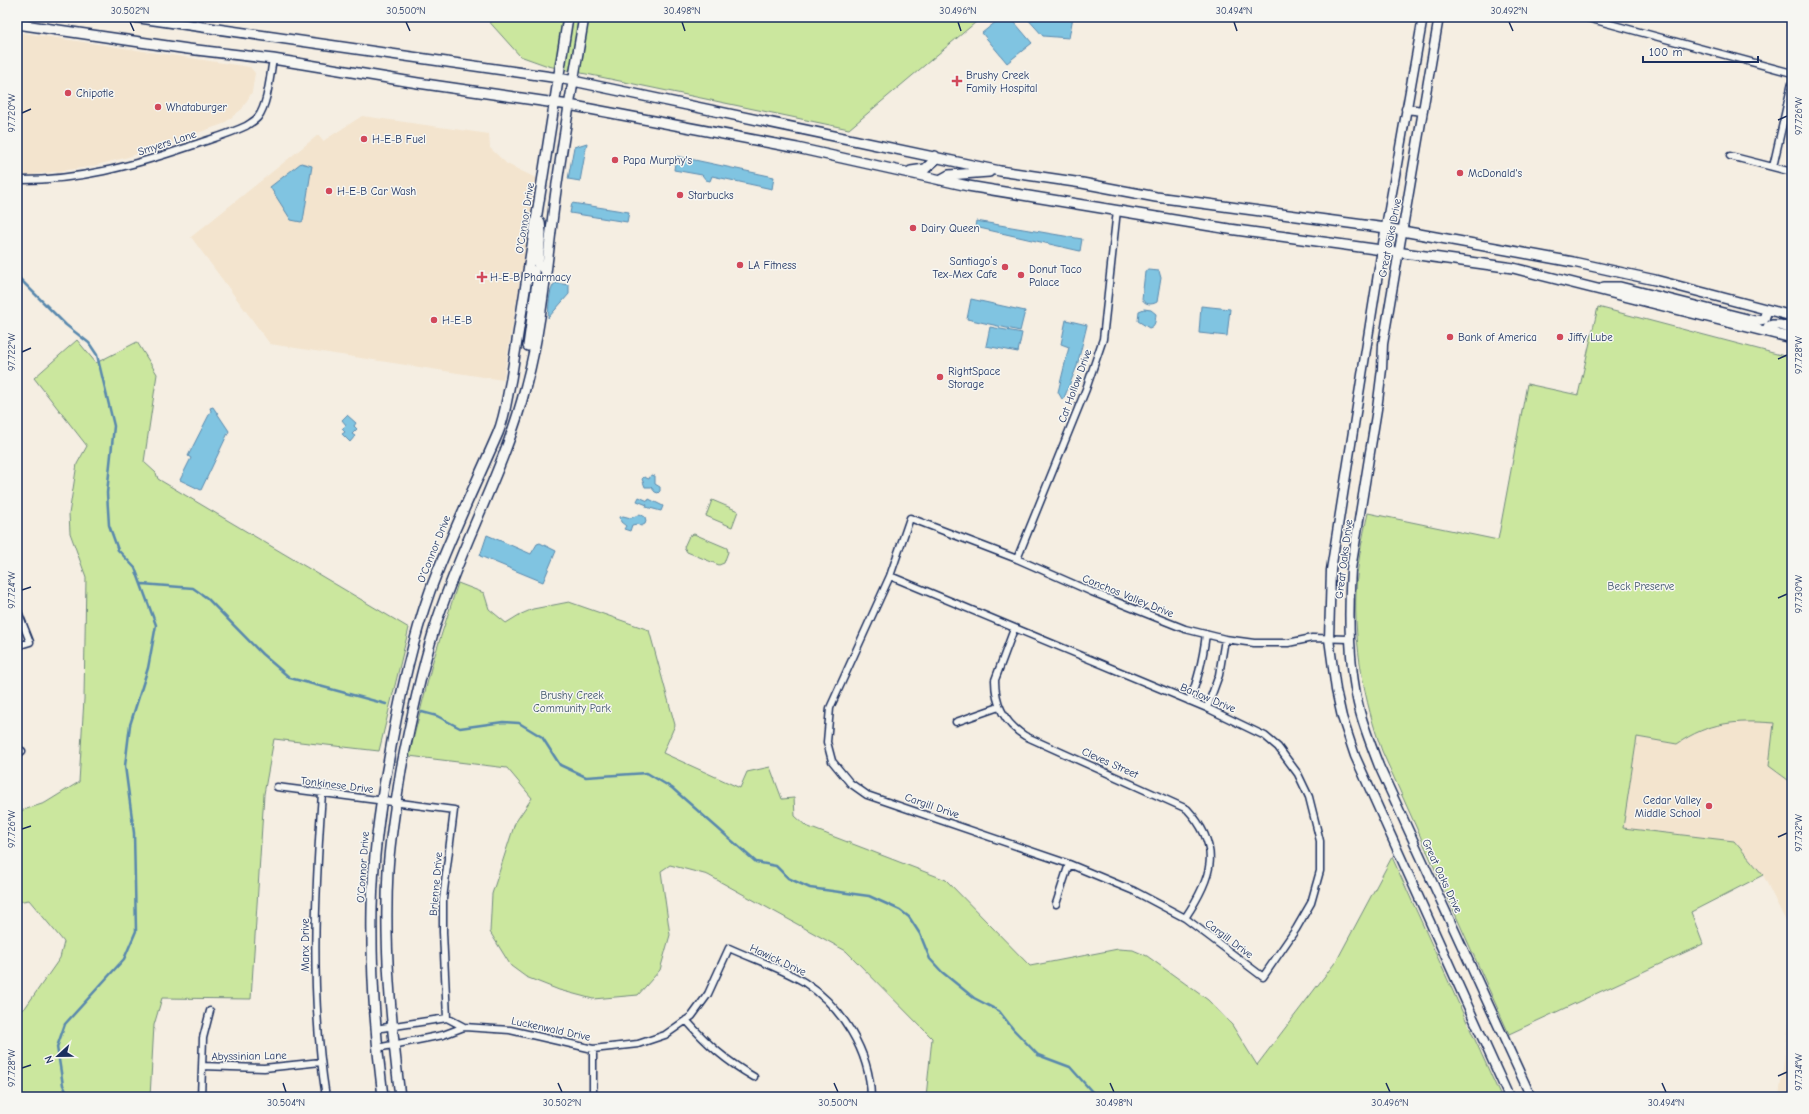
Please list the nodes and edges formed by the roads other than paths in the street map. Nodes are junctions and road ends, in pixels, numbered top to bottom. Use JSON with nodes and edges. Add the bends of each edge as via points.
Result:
{"nodes":[{"id":1,"x":133,"y":17,"type":"edge"},
{"id":2,"x":568,"y":17,"type":"edge"},
{"id":3,"x":584,"y":17,"type":"edge"},
{"id":4,"x":1423,"y":17,"type":"edge"},
{"id":5,"x":1439,"y":17,"type":"edge"},
{"id":6,"x":1584,"y":17,"type":"edge"},
{"id":7,"x":1603,"y":19,"type":"edge"},
{"id":8,"x":17,"y":24,"type":"edge"},
{"id":9,"x":273,"y":59,"type":"junction"},
{"id":10,"x":1792,"y":73,"type":"edge"},
{"id":11,"x":559,"y":78,"type":"junction"},
{"id":12,"x":574,"y":81,"type":"junction"},
{"id":13,"x":1792,"y":83,"type":"edge"},
{"id":14,"x":554,"y":104,"type":"junction"},
{"id":15,"x":569,"y":105,"type":"junction"},
{"id":16,"x":1406,"y":109,"type":"junction"},
{"id":17,"x":1423,"y":111,"type":"junction"},
{"id":18,"x":935,"y":156,"type":"junction"},
{"id":19,"x":1730,"y":156,"type":"dead end"},
{"id":20,"x":1773,"y":167,"type":"junction"},
{"id":21,"x":904,"y":171,"type":"junction"},
{"id":22,"x":1000,"y":171,"type":"junction"},
{"id":23,"x":1792,"y":172,"type":"edge"},
{"id":24,"x":17,"y":180,"type":"edge"},
{"id":25,"x":940,"y":180,"type":"junction"},
{"id":26,"x":538,"y":209,"type":"junction"},
{"id":27,"x":1117,"y":210,"type":"junction"},
{"id":28,"x":1386,"y":228,"type":"junction"},
{"id":29,"x":1403,"y":231,"type":"junction"},
{"id":30,"x":1382,"y":249,"type":"junction"},
{"id":31,"x":1398,"y":251,"type":"junction"},
{"id":32,"x":529,"y":268,"type":"junction"},
{"id":33,"x":546,"y":271,"type":"junction"},
{"id":34,"x":1589,"y":287,"type":"junction"},
{"id":35,"x":1767,"y":310,"type":"junction"},
{"id":36,"x":1792,"y":316,"type":"edge"},
{"id":37,"x":1792,"y":329,"type":"edge"},
{"id":38,"x":1766,"y":331,"type":"junction"},
{"id":39,"x":1792,"y":338,"type":"edge"},
{"id":40,"x":529,"y":375,"type":"junction"},
{"id":41,"x":910,"y":518,"type":"joint"},
{"id":42,"x":1017,"y":560,"type":"junction"},
{"id":43,"x":890,"y":576,"type":"junction"},
{"id":44,"x":17,"y":609,"type":"edge"},
{"id":45,"x":1014,"y":628,"type":"junction"},
{"id":46,"x":1206,"y":634,"type":"junction"},
{"id":47,"x":1225,"y":639,"type":"junction"},
{"id":48,"x":1330,"y":639,"type":"junction"},
{"id":49,"x":1349,"y":639,"type":"junction"},
{"id":50,"x":17,"y":646,"type":"edge"},
{"id":51,"x":1189,"y":701,"type":"junction"},
{"id":52,"x":999,"y":707,"type":"junction"},
{"id":53,"x":1207,"y":708,"type":"junction"},
{"id":54,"x":956,"y":722,"type":"dead end"},
{"id":55,"x":277,"y":787,"type":"dead end"},
{"id":56,"x":322,"y":793,"type":"junction"},
{"id":57,"x":381,"y":800,"type":"junction"},
{"id":58,"x":396,"y":803,"type":"junction"},
{"id":59,"x":1069,"y":864,"type":"junction"},
{"id":60,"x":1056,"y":904,"type":"dead end"},
{"id":61,"x":1185,"y":918,"type":"junction"},
{"id":62,"x":728,"y":948,"type":"joint"},
{"id":63,"x":1263,"y":977,"type":"joint"},
{"id":64,"x":210,"y":1011,"type":"dead end"},
{"id":65,"x":447,"y":1018,"type":"junction"},
{"id":66,"x":686,"y":1020,"type":"junction"},
{"id":67,"x":392,"y":1027,"type":"junction"},
{"id":68,"x":464,"y":1027,"type":"junction"},
{"id":69,"x":375,"y":1029,"type":"junction"},
{"id":70,"x":394,"y":1045,"type":"junction"},
{"id":71,"x":377,"y":1048,"type":"junction"},
{"id":72,"x":593,"y":1049,"type":"junction"},
{"id":73,"x":321,"y":1062,"type":"junction"},
{"id":74,"x":202,"y":1066,"type":"junction"},
{"id":75,"x":754,"y":1077,"type":"dead end"},
{"id":76,"x":201,"y":1097,"type":"edge"},
{"id":77,"x":326,"y":1097,"type":"edge"},
{"id":78,"x":383,"y":1097,"type":"edge"},
{"id":79,"x":400,"y":1097,"type":"edge"},
{"id":80,"x":593,"y":1097,"type":"edge"},
{"id":81,"x":871,"y":1097,"type":"edge"},
{"id":82,"x":1509,"y":1097,"type":"edge"},
{"id":83,"x":1531,"y":1097,"type":"edge"}],
"edges":[{"from":1,"to":11,"type":"main road"},
{"from":2,"to":11,"type":"main road","name":"O'Connor Drive"},
{"from":3,"to":12,"type":"main road"},
{"from":4,"to":16,"type":"street","name":"Great Oaks Drive"},
{"from":5,"to":17,"type":"street","name":"Great Oaks Drive"},
{"from":6,"to":7,"type":"street"},
{"from":7,"to":10,"type":"street"},
{"from":8,"to":9,"type":"main road"},
{"from":9,"to":14,"type":"main road"},
{"from":9,"to":24,"type":"street","name":"Smyers Lane","via":[[262,110],[259,116],[246,126],[115,170],[73,177]]},
{"from":11,"to":12,"type":"main road"},
{"from":11,"to":14,"type":"main road","name":"O'Connor Drive"},
{"from":12,"to":15,"type":"main road"},
{"from":12,"to":18,"type":"main road"},
{"from":13,"to":20,"type":"street"},
{"from":14,"to":15,"type":"main road"},
{"from":14,"to":26,"type":"main road","name":"O'Connor Drive"},
{"from":15,"to":21,"type":"main road"},
{"from":15,"to":33,"type":"main road"},
{"from":16,"to":17,"type":"street"},
{"from":16,"to":28,"type":"street","name":"Great Oaks Drive"},
{"from":17,"to":29,"type":"street","name":"Great Oaks Drive"},
{"from":18,"to":21,"type":"main road","via":[[925,169]]},
{"from":18,"to":22,"type":"main road"},
{"from":19,"to":20,"type":"street"},
{"from":20,"to":23,"type":"street"},
{"from":21,"to":25,"type":"main road"},
{"from":22,"to":25,"type":"main road","via":[[948,175]]},
{"from":22,"to":28,"type":"main road","via":[[1156,197]]},
{"from":25,"to":27,"type":"main road"},
{"from":26,"to":32,"type":"main road","name":"O'Connor Drive"},
{"from":26,"to":33,"type":"main road","via":[[541,233],[538,264]]},
{"from":27,"to":30,"type":"main road","via":[[1229,229]]},
{"from":27,"to":42,"type":"street","name":"Cat Hollow Drive","via":[[1103,339]]},
{"from":28,"to":29,"type":"main road"},
{"from":28,"to":30,"type":"street","name":"Great Oaks Drive"},
{"from":29,"to":31,"type":"street","name":"Great Oaks Drive"},
{"from":29,"to":35,"type":"main road","via":[[1573,262],[1655,280]]},
{"from":30,"to":31,"type":"main road"},
{"from":30,"to":48,"type":"street","name":"Great Oaks Drive","via":[[1331,570]]},
{"from":31,"to":34,"type":"main road","via":[[1513,268]]},
{"from":31,"to":49,"type":"street","name":"Great Oaks Drive","via":[[1383,344],[1377,410],[1351,569]]},
{"from":32,"to":40,"type":"main road","via":[[534,272],[537,282],[528,346]]},
{"from":32,"to":57,"type":"main road","name":"O'Connor Drive","via":[[517,353],[498,432],[450,540],[413,644],[403,681]]},
{"from":33,"to":40,"type":"main road"},
{"from":34,"to":35,"type":"main road","via":[[1620,287],[1756,321],[1764,319]]},
{"from":34,"to":38,"type":"main road"},
{"from":35,"to":36,"type":"main road"},
{"from":37,"to":38,"type":"main road","via":[[1772,325]]},
{"from":38,"to":39,"type":"main road"},
{"from":40,"to":58,"type":"main road","via":[[510,438],[454,571],[434,629],[410,726]]},
{"from":41,"to":42,"type":"street","name":"Conchos Valley Drive"},
{"from":41,"to":43,"type":"street","name":"Cargill Drive"},
{"from":42,"to":46,"type":"street","name":"Conchos Valley Drive","via":[[1178,627]]},
{"from":43,"to":45,"type":"street","name":"Barlow Drive"},
{"from":43,"to":59,"type":"street","name":"Cargill Drive","via":[[830,708],[827,742],[832,761],[850,783],[867,795]]},
{"from":44,"to":50,"type":"street","via":[[30,642]]},
{"from":45,"to":51,"type":"street","name":"Barlow Drive"},
{"from":45,"to":52,"type":"street","name":"Cleves Street","via":[[995,680]]},
{"from":46,"to":47,"type":"street","name":"Conchos Valley Drive"},
{"from":46,"to":51,"type":"street","via":[[1203,660]]},
{"from":47,"to":48,"type":"street","name":"Conchos Valley Drive","via":[[1281,643],[1312,638]]},
{"from":47,"to":53,"type":"street","via":[[1219,675]]},
{"from":48,"to":49,"type":"street","name":"Conchos Valley Drive"},
{"from":48,"to":82,"type":"street","name":"Great Oaks Drive","via":[[1336,690],[1355,756]]},
{"from":49,"to":83,"type":"street","name":"Great Oaks Drive","via":[[1357,697],[1374,754]]},
{"from":51,"to":53,"type":"street","name":"Barlow Drive"},
{"from":52,"to":54,"type":"street"},
{"from":52,"to":61,"type":"street","name":"Cleves Street","via":[[1015,730],[1025,736],[1187,809],[1197,820],[1207,837],[1210,852],[1208,876]]},
{"from":53,"to":63,"type":"street","name":"Barlow Drive","via":[[1265,736],[1278,747],[1298,774],[1309,797],[1317,825],[1320,870],[1311,902]]},
{"from":55,"to":56,"type":"street","name":"Tonkinese Drive"},
{"from":56,"to":57,"type":"street","name":"Tonkinese Drive"},
{"from":56,"to":73,"type":"street","name":"Manx Drive","via":[[315,933],[315,989]]},
{"from":57,"to":58,"type":"street","name":"Tonkinese Drive"},
{"from":57,"to":69,"type":"main road","name":"O'Connor Drive","via":[[372,907]]},
{"from":58,"to":65,"type":"street","name":"Brienne Drive","via":[[454,810],[443,899]]},
{"from":58,"to":67,"type":"main road","via":[[388,883],[388,968]]},
{"from":59,"to":60,"type":"street"},
{"from":59,"to":61,"type":"street","name":"Cargill Drive","via":[[1134,891]]},
{"from":61,"to":63,"type":"street","name":"Cargill Drive"},
{"from":62,"to":66,"type":"street","name":"Luckenwald Drive","via":[[708,994]]},
{"from":62,"to":81,"type":"street","name":"Hawick Drive","via":[[804,982],[832,1007],[848,1027],[861,1050],[869,1077]]},
{"from":64,"to":74,"type":"street","via":[[203,1038]]},
{"from":65,"to":67,"type":"street"},
{"from":65,"to":68,"type":"street","name":"Luckenwald Drive"},
{"from":66,"to":72,"type":"street","name":"Luckenwald Drive","via":[[665,1035],[638,1044]]},
{"from":66,"to":75,"type":"street","via":[[721,1056]]},
{"from":67,"to":69,"type":"street"},
{"from":67,"to":70,"type":"main road"},
{"from":68,"to":70,"type":"street","name":"Luckenwald Drive","via":[[443,1035]]},
{"from":68,"to":72,"type":"street","name":"Luckenwald Drive","via":[[510,1030]]},
{"from":69,"to":71,"type":"main road","name":"O'Connor Drive"},
{"from":70,"to":71,"type":"street","name":"Luckenwald Drive"},
{"from":70,"to":79,"type":"main road"},
{"from":71,"to":78,"type":"main road","name":"O'Connor Drive"},
{"from":72,"to":80,"type":"street"},
{"from":73,"to":74,"type":"street","name":"Abyssinian Lane","via":[[264,1068]]},
{"from":73,"to":77,"type":"street","name":"Manx Drive"},
{"from":74,"to":76,"type":"street"}]}
